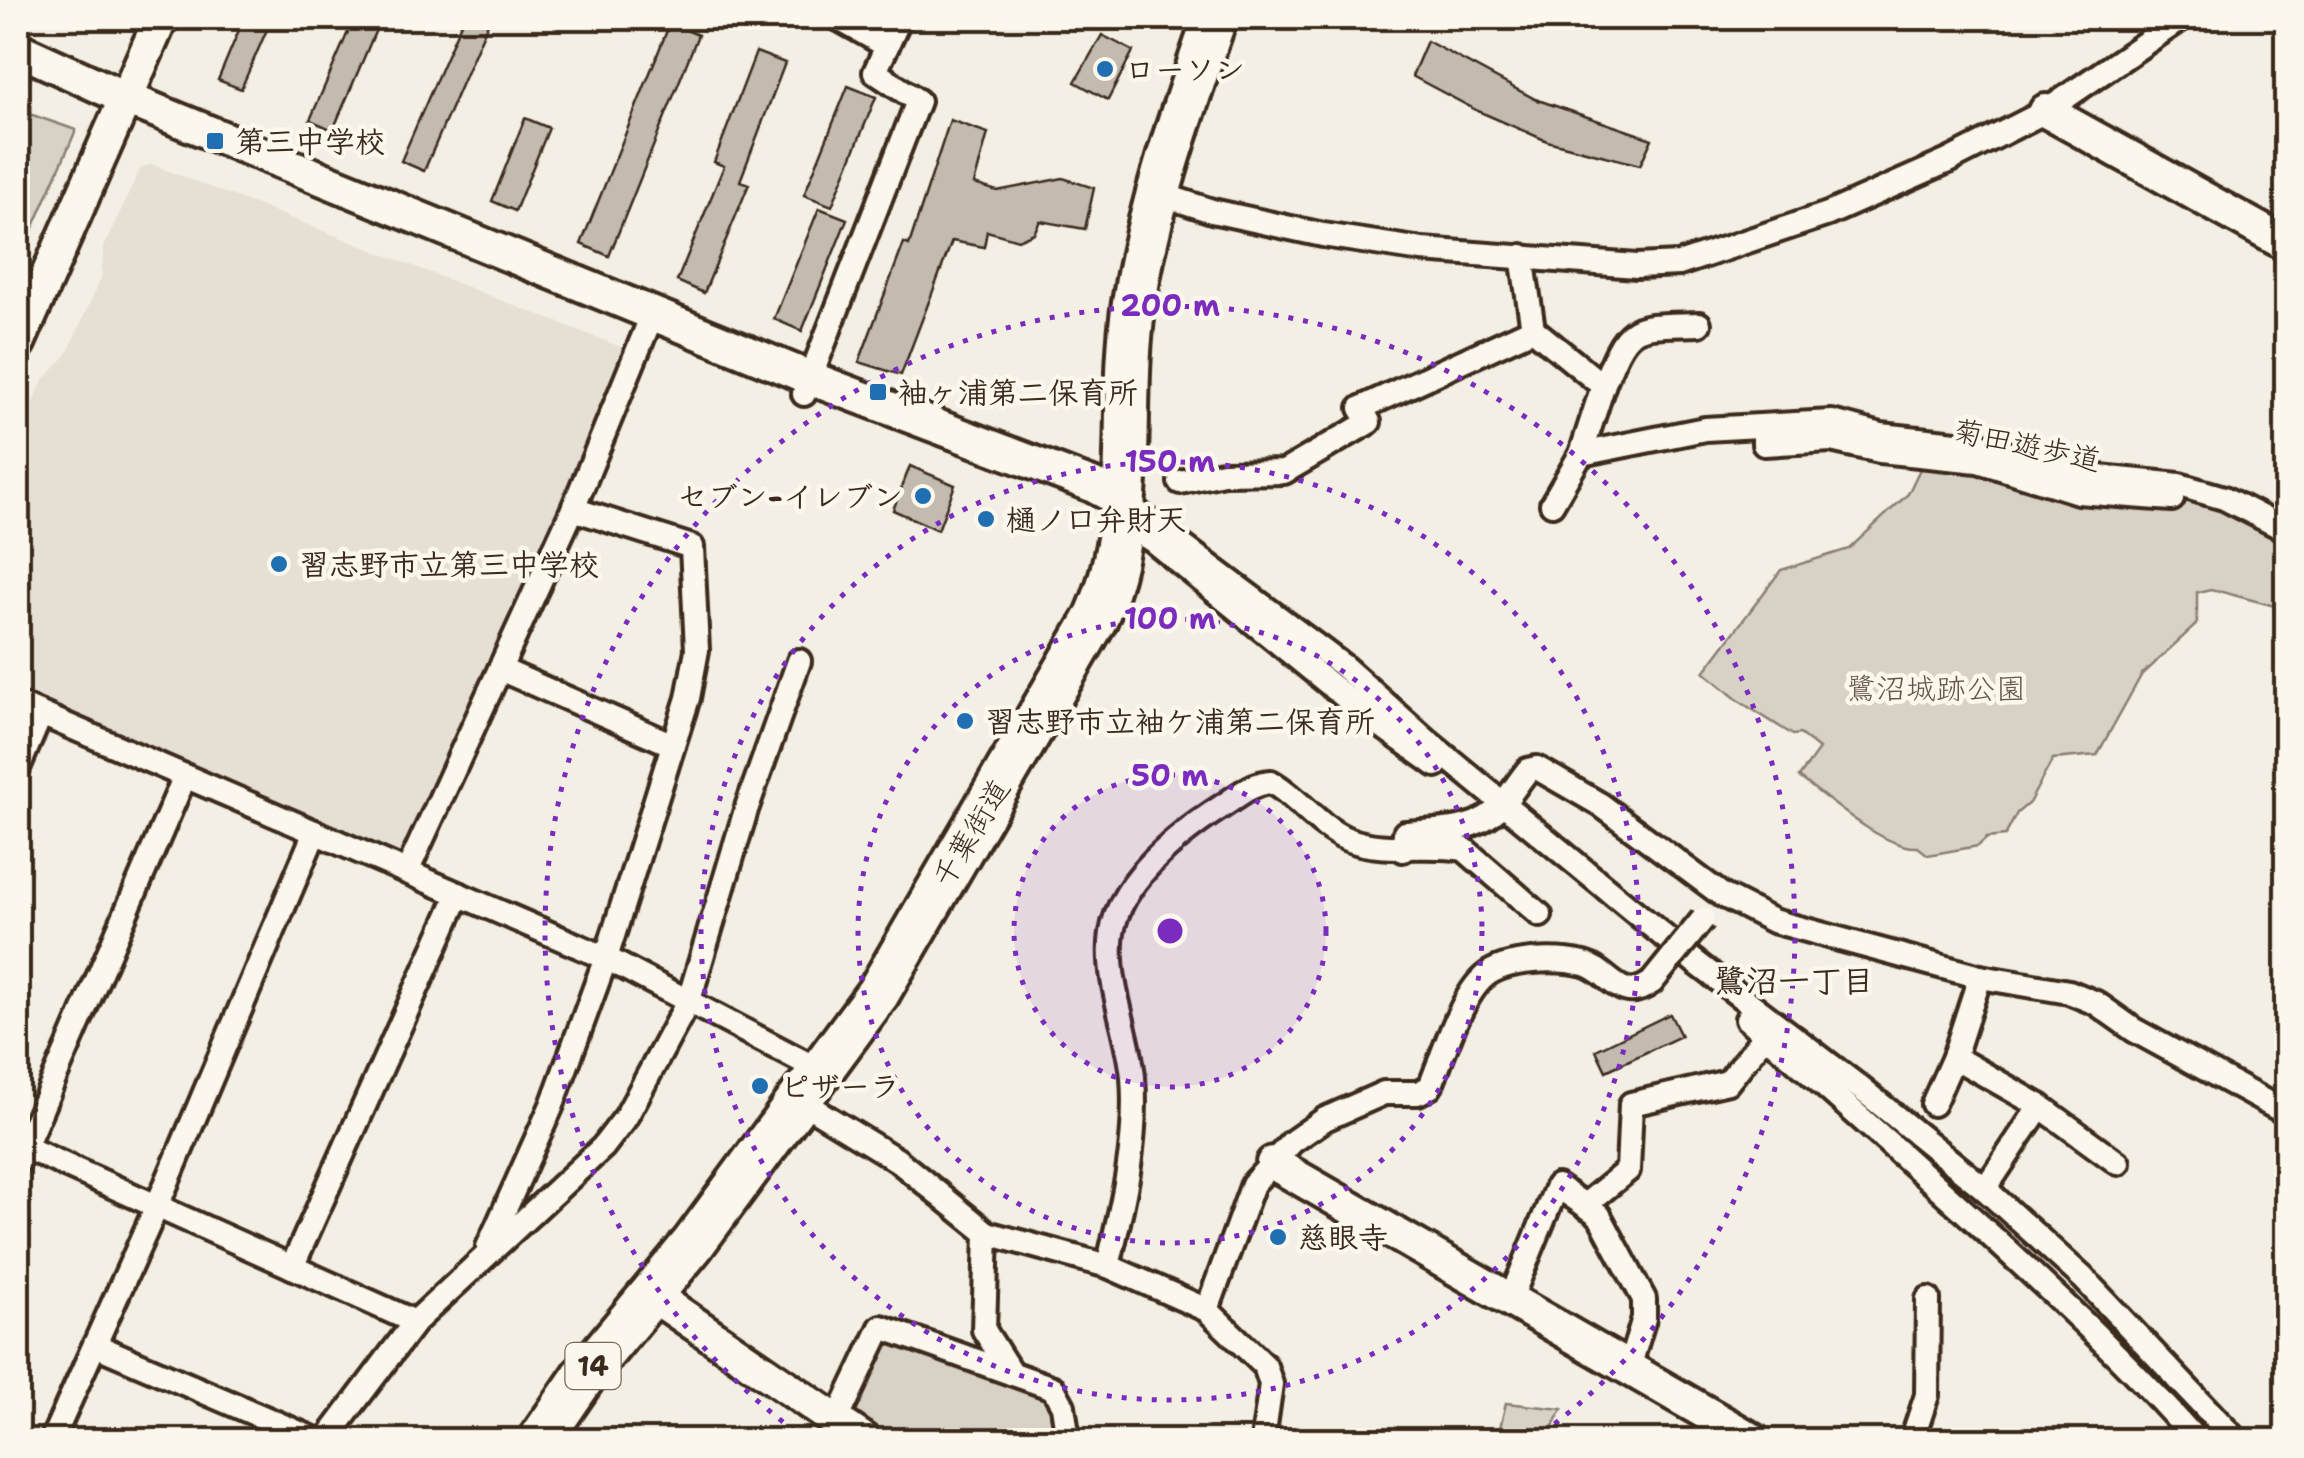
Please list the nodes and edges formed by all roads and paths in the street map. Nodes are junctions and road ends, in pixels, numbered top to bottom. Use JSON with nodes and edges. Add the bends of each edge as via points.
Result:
{"nodes":[{"id":1,"x":161,"y":18,"type":"edge"},
{"id":2,"x":836,"y":18,"type":"edge"},
{"id":3,"x":900,"y":18,"type":"edge"},
{"id":4,"x":1215,"y":18,"type":"edge"},
{"id":5,"x":2182,"y":18,"type":"edge"},
{"id":6,"x":886,"y":46,"type":"junction"},
{"id":7,"x":18,"y":49,"type":"edge"},
{"id":8,"x":18,"y":74,"type":"edge"},
{"id":9,"x":122,"y":106,"type":"junction"},
{"id":10,"x":2046,"y":110,"type":"junction"},
{"id":11,"x":1158,"y":193,"type":"junction"},
{"id":12,"x":2286,"y":244,"type":"edge"},
{"id":13,"x":1522,"y":256,"type":"junction"},
{"id":14,"x":650,"y":322,"type":"junction"},
{"id":15,"x":1699,"y":324,"type":"dead end"},
{"id":16,"x":1532,"y":329,"type":"junction"},
{"id":17,"x":18,"y":344,"type":"edge"},
{"id":18,"x":807,"y":386,"type":"junction"},
{"id":19,"x":1603,"y":386,"type":"junction"},
{"id":20,"x":1764,"y":427,"type":"junction"},
{"id":21,"x":1581,"y":454,"type":"junction"},
{"id":22,"x":1180,"y":482,"type":"dead end"},
{"id":23,"x":1552,"y":504,"type":"dead end"},
{"id":24,"x":574,"y":509,"type":"junction"},
{"id":25,"x":1123,"y":512,"type":"junction"},
{"id":26,"x":2286,"y":530,"type":"edge"},
{"id":27,"x":2286,"y":545,"type":"edge"},
{"id":28,"x":799,"y":660,"type":"dead end"},
{"id":29,"x":500,"y":669,"type":"junction"},
{"id":30,"x":18,"y":704,"type":"edge"},
{"id":31,"x":40,"y":714,"type":"junction"},
{"id":32,"x":673,"y":745,"type":"junction"},
{"id":33,"x":18,"y":768,"type":"edge"},
{"id":34,"x":186,"y":776,"type":"junction"},
{"id":35,"x":1501,"y":806,"type":"junction"},
{"id":36,"x":315,"y":832,"type":"junction"},
{"id":37,"x":1403,"y":850,"type":"junction"},
{"id":38,"x":408,"y":872,"type":"junction"},
{"id":39,"x":460,"y":894,"type":"junction"},
{"id":40,"x":1722,"y":895,"type":"junction"},
{"id":41,"x":1540,"y":914,"type":"dead end"},
{"id":42,"x":606,"y":958,"type":"junction"},
{"id":43,"x":1980,"y":977,"type":"junction"},
{"id":44,"x":688,"y":1000,"type":"junction"},
{"id":45,"x":1765,"y":1035,"type":"junction"},
{"id":46,"x":1954,"y":1058,"type":"junction"},
{"id":47,"x":810,"y":1085,"type":"junction"},
{"id":48,"x":1933,"y":1104,"type":"dead end"},
{"id":49,"x":2040,"y":1106,"type":"junction"},
{"id":50,"x":2286,"y":1112,"type":"edge"},
{"id":51,"x":19,"y":1151,"type":"edge"},
{"id":52,"x":2118,"y":1162,"type":"dead end"},
{"id":53,"x":1273,"y":1163,"type":"junction"},
{"id":54,"x":1986,"y":1189,"type":"junction"},
{"id":55,"x":157,"y":1206,"type":"junction"},
{"id":56,"x":1585,"y":1206,"type":"junction"},
{"id":57,"x":987,"y":1233,"type":"junction"},
{"id":58,"x":484,"y":1255,"type":"junction"},
{"id":59,"x":1108,"y":1266,"type":"junction"},
{"id":60,"x":292,"y":1267,"type":"junction"},
{"id":61,"x":650,"y":1294,"type":"junction"},
{"id":62,"x":1511,"y":1298,"type":"junction"},
{"id":63,"x":1928,"y":1299,"type":"dead end"},
{"id":64,"x":1206,"y":1310,"type":"junction"},
{"id":65,"x":416,"y":1322,"type":"junction"},
{"id":66,"x":95,"y":1345,"type":"junction"},
{"id":67,"x":1630,"y":1368,"type":"junction"},
{"id":68,"x":1011,"y":1372,"type":"junction"},
{"id":69,"x":837,"y":1420,"type":"junction"},
{"id":70,"x":52,"y":1440,"type":"edge"},
{"id":71,"x":316,"y":1440,"type":"edge"},
{"id":72,"x":326,"y":1440,"type":"edge"},
{"id":73,"x":540,"y":1440,"type":"edge"},
{"id":74,"x":864,"y":1440,"type":"edge"},
{"id":75,"x":1068,"y":1440,"type":"edge"},
{"id":76,"x":1263,"y":1440,"type":"edge"},
{"id":77,"x":1753,"y":1440,"type":"edge"},
{"id":78,"x":1912,"y":1440,"type":"edge"},
{"id":79,"x":2196,"y":1440,"type":"edge"},
{"id":80,"x":2236,"y":1440,"type":"edge"}],
"edges":[{"from":1,"to":9,"type":"street"},
{"from":2,"to":6,"type":"street"},
{"from":3,"to":6,"type":"street"},
{"from":4,"to":11,"type":"highway","name":"千葉街道","number":"14"},
{"from":5,"to":10,"type":"street"},
{"from":6,"to":18,"type":"street","via":[[875,72],[918,101]]},
{"from":7,"to":9,"type":"street"},
{"from":8,"to":9,"type":"street"},
{"from":9,"to":14,"type":"street"},
{"from":9,"to":17,"type":"street"},
{"from":10,"to":12,"type":"street"},
{"from":10,"to":13,"type":"street","via":[[1828,214],[1679,264]]},
{"from":11,"to":13,"type":"street","via":[[1323,235]]},
{"from":11,"to":25,"type":"highway","name":"千葉街道","number":"14","via":[[1134,305]]},
{"from":13,"to":16,"type":"street"},
{"from":14,"to":18,"type":"street"},
{"from":14,"to":24,"type":"street"},
{"from":15,"to":19,"type":"street","via":[[1631,331]]},
{"from":16,"to":19,"type":"street"},
{"from":16,"to":22,"type":"street","via":[[1360,408],[1369,422],[1284,472]]},
{"from":18,"to":25,"type":"street","via":[[1092,484]]},
{"from":19,"to":21,"type":"street"},
{"from":20,"to":21,"type":"street","via":[[1705,429]]},
{"from":20,"to":26,"type":"street","via":[[1832,422],[1881,435],[1984,446],[2080,475],[2179,485],[2224,498]]},
{"from":20,"to":27,"type":"street","name":"菊田遊歩道","via":[[1764,444],[1832,440],[1978,461],[2078,492],[2180,499],[2220,509]]},
{"from":21,"to":23,"type":"street"},
{"from":24,"to":29,"type":"street"},
{"from":24,"to":32,"type":"street","via":[[692,547],[697,650]]},
{"from":25,"to":35,"type":"street","via":[[1342,665]]},
{"from":25,"to":47,"type":"highway","name":"千葉街道","number":"14","via":[[1118,552],[1096,618],[878,993]]},
{"from":28,"to":44,"type":"street"},
{"from":29,"to":32,"type":"street"},
{"from":29,"to":38,"type":"street"},
{"from":30,"to":31,"type":"street"},
{"from":31,"to":33,"type":"street"},
{"from":31,"to":34,"type":"street"},
{"from":32,"to":42,"type":"street"},
{"from":34,"to":36,"type":"street"},
{"from":34,"to":51,"type":"street"},
{"from":35,"to":37,"type":"street","via":[[1460,829],[1405,833]]},
{"from":35,"to":40,"type":"street","via":[[1536,768]]},
{"from":35,"to":45,"type":"street"},
{"from":35,"to":54,"type":"street"},
{"from":36,"to":38,"type":"street"},
{"from":36,"to":55,"type":"street"},
{"from":37,"to":41,"type":"street","via":[[1464,849]]},
{"from":37,"to":59,"type":"street","via":[[1347,839],[1271,782],[1252,786],[1152,861],[1118,909],[1110,940],[1132,1077],[1130,1176]]},
{"from":38,"to":39,"type":"street"},
{"from":39,"to":42,"type":"street"},
{"from":39,"to":60,"type":"street"},
{"from":40,"to":43,"type":"street","via":[[1773,920]]},
{"from":40,"to":53,"type":"street","bridge":true,"via":[[1642,989],[1614,986],[1585,964],[1528,963],[1486,976],[1470,994],[1430,1087],[1384,1094],[1325,1118]]},
{"from":42,"to":44,"type":"street"},
{"from":42,"to":58,"type":"street","via":[[552,1105]]},
{"from":43,"to":46,"type":"street"},
{"from":43,"to":50,"type":"street","via":[[2096,1003]]},
{"from":44,"to":47,"type":"street"},
{"from":44,"to":58,"type":"street","via":[[626,1117],[603,1146]]},
{"from":45,"to":56,"type":"street","via":[[1728,1082],[1631,1104],[1628,1170]]},
{"from":45,"to":79,"type":"street","via":[[2077,1312]]},
{"from":46,"to":48,"type":"street"},
{"from":46,"to":49,"type":"street"},
{"from":47,"to":57,"type":"street"},
{"from":47,"to":61,"type":"highway","name":"千葉街道","number":"14"},
{"from":49,"to":52,"type":"street"},
{"from":49,"to":54,"type":"street"},
{"from":51,"to":55,"type":"street"},
{"from":53,"to":62,"type":"street"},
{"from":53,"to":64,"type":"street","via":[[1253,1184]]},
{"from":54,"to":80,"type":"street","via":[[2083,1278]]},
{"from":55,"to":60,"type":"street"},
{"from":55,"to":66,"type":"street"},
{"from":56,"to":62,"type":"street","via":[[1557,1186]]},
{"from":56,"to":67,"type":"street","via":[[1599,1215],[1644,1298]]},
{"from":57,"to":59,"type":"street"},
{"from":57,"to":68,"type":"street","via":[[984,1330]]},
{"from":58,"to":65,"type":"street"},
{"from":59,"to":64,"type":"street"},
{"from":60,"to":65,"type":"street"},
{"from":61,"to":69,"type":"street"},
{"from":61,"to":73,"type":"highway","name":"千葉街道","number":"14"},
{"from":62,"to":67,"type":"street"},
{"from":63,"to":78,"type":"street","via":[[1927,1395]]},
{"from":64,"to":76,"type":"street","via":[[1265,1366],[1271,1384]]},
{"from":65,"to":72,"type":"street"},
{"from":66,"to":70,"type":"street"},
{"from":66,"to":71,"type":"street"},
{"from":67,"to":77,"type":"street"},
{"from":68,"to":69,"type":"street","via":[[882,1327]]},
{"from":68,"to":75,"type":"street","via":[[1053,1388]]},
{"from":69,"to":74,"type":"street"}]}
